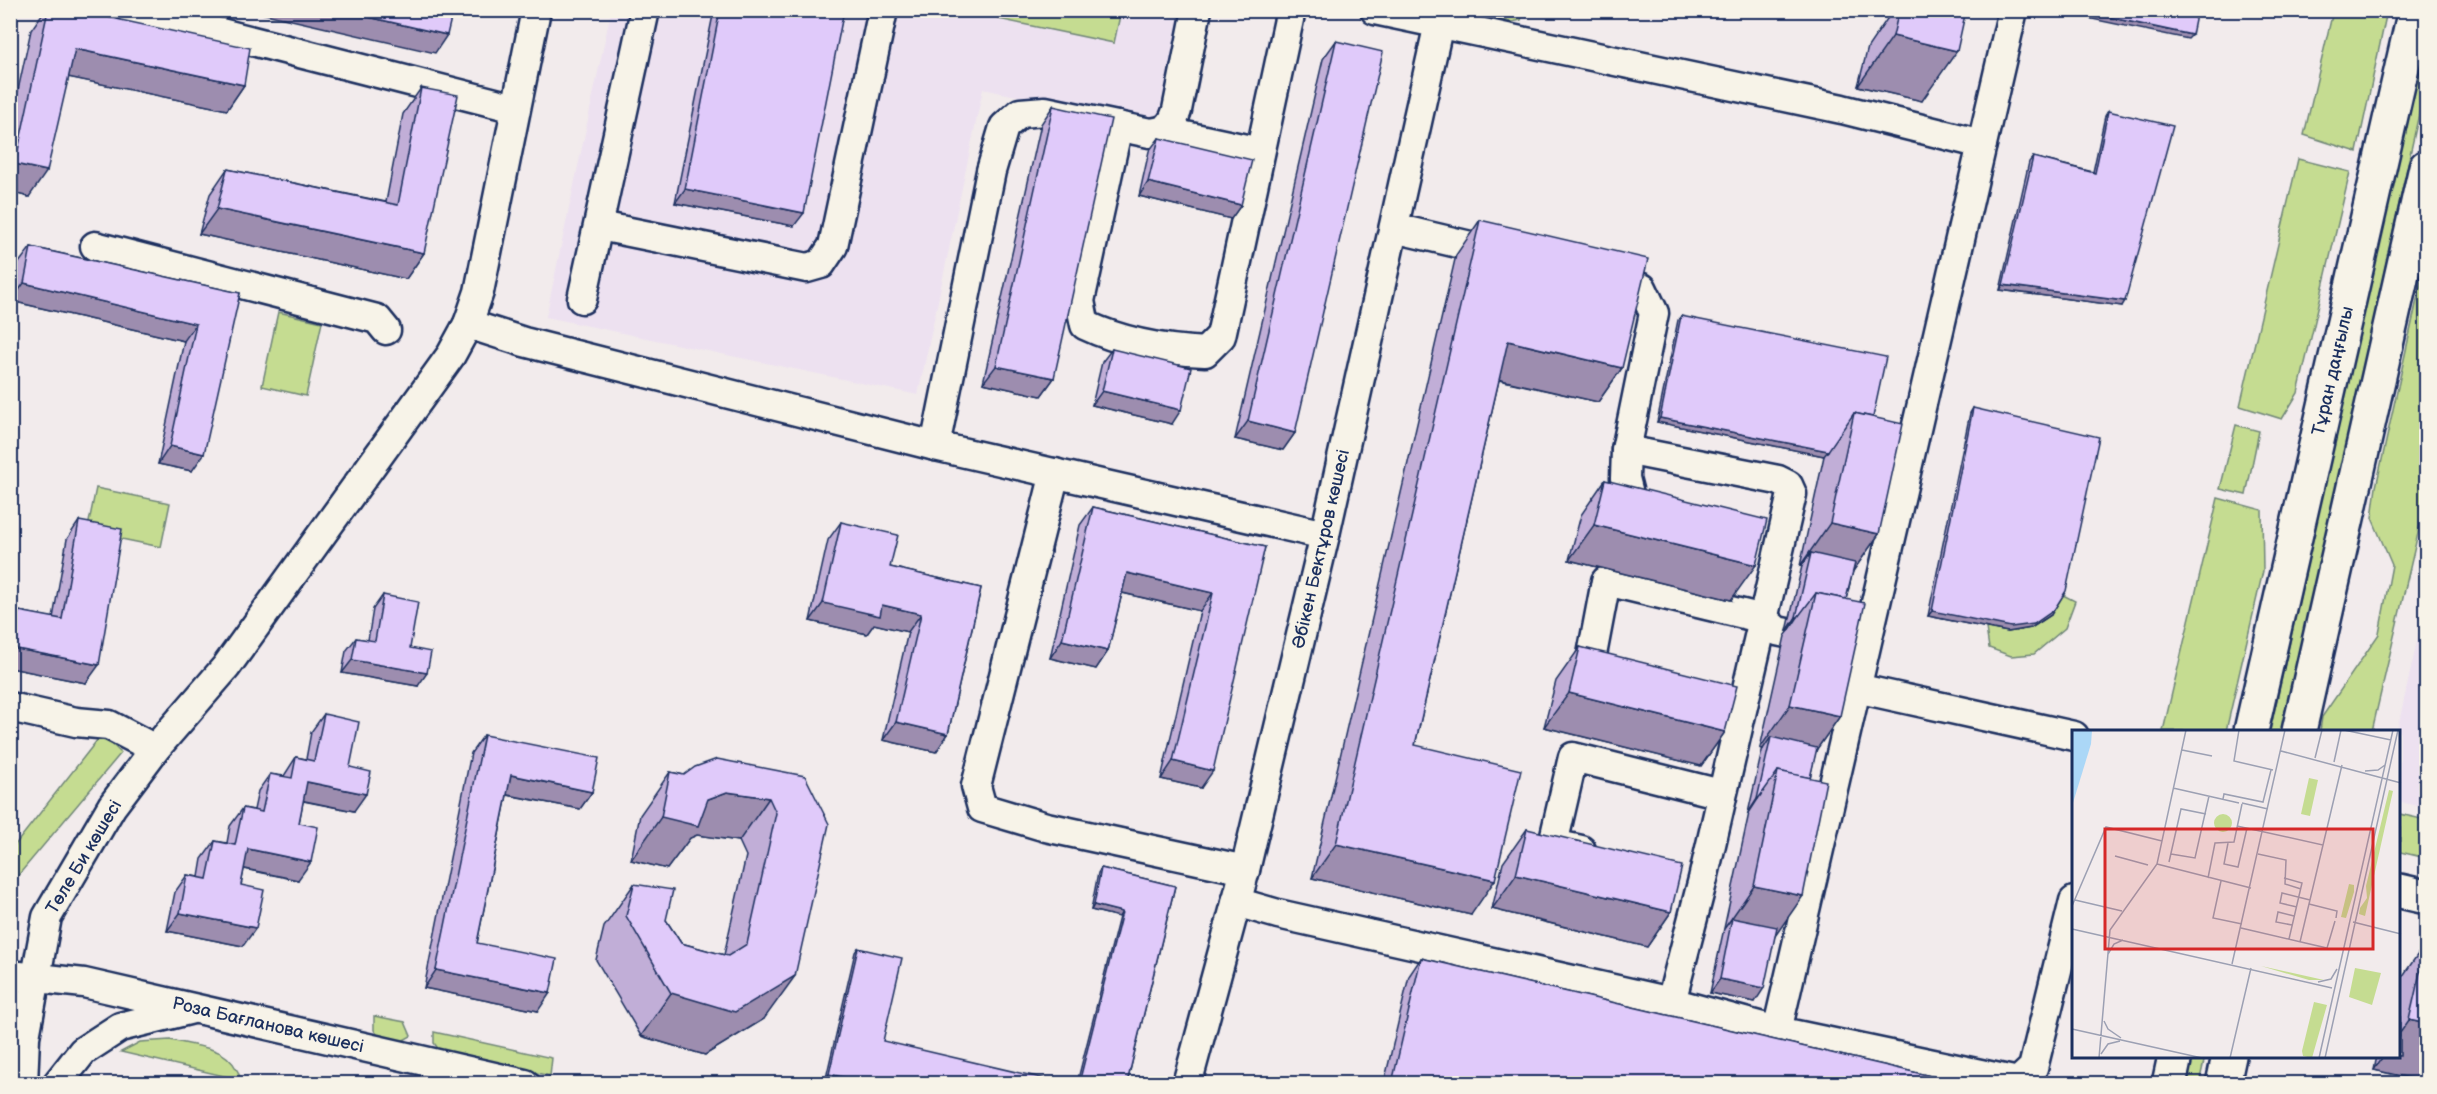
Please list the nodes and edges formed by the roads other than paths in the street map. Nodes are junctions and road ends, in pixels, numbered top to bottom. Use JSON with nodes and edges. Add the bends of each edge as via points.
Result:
{"nodes":[{"id":1,"x":131,"y":10,"type":"edge"},
{"id":2,"x":536,"y":10,"type":"edge"},
{"id":3,"x":645,"y":10,"type":"edge"},
{"id":4,"x":883,"y":10,"type":"edge"},
{"id":5,"x":1197,"y":10,"type":"edge"},
{"id":6,"x":1291,"y":10,"type":"edge"},
{"id":7,"x":1375,"y":10,"type":"edge"},
{"id":8,"x":2013,"y":10,"type":"edge"},
{"id":9,"x":2415,"y":10,"type":"edge"},
{"id":10,"x":1440,"y":16,"type":"edge"},
{"id":11,"x":515,"y":108,"type":"junction"},
{"id":12,"x":1118,"y":126,"type":"junction"},
{"id":13,"x":1162,"y":131,"type":"junction"},
{"id":14,"x":1982,"y":144,"type":"junction"},
{"id":15,"x":1260,"y":152,"type":"junction"},
{"id":16,"x":2427,"y":167,"type":"edge"},
{"id":17,"x":600,"y":225,"type":"junction"},
{"id":18,"x":1394,"y":228,"type":"junction"},
{"id":19,"x":95,"y":246,"type":"dead end"},
{"id":20,"x":1524,"y":258,"type":"edge"},
{"id":21,"x":1582,"y":271,"type":"edge"},
{"id":22,"x":582,"y":299,"type":"dead end"},
{"id":23,"x":468,"y":324,"type":"junction"},
{"id":24,"x":386,"y":330,"type":"dead end"},
{"id":25,"x":935,"y":446,"type":"junction"},
{"id":26,"x":1626,"y":450,"type":"junction"},
{"id":27,"x":1054,"y":473,"type":"junction"},
{"id":28,"x":1678,"y":519,"type":"edge"},
{"id":29,"x":1324,"y":535,"type":"junction"},
{"id":30,"x":1764,"y":619,"type":"junction"},
{"id":31,"x":1864,"y":650,"type":"junction"},
{"id":32,"x":1621,"y":683,"type":"edge"},
{"id":33,"x":1856,"y":688,"type":"junction"},
{"id":34,"x":10,"y":707,"type":"edge"},
{"id":35,"x":2251,"y":730,"type":"edge"},
{"id":36,"x":2300,"y":730,"type":"edge"},
{"id":37,"x":2072,"y":736,"type":"edge"},
{"id":38,"x":155,"y":748,"type":"junction"},
{"id":39,"x":1721,"y":794,"type":"junction"},
{"id":40,"x":1610,"y":857,"type":"edge"},
{"id":41,"x":1245,"y":870,"type":"junction"},
{"id":42,"x":2401,"y":891,"type":"edge"},
{"id":43,"x":2427,"y":897,"type":"edge"},
{"id":44,"x":1236,"y":902,"type":"junction"},
{"id":45,"x":2072,"y":909,"type":"edge"},
{"id":46,"x":23,"y":977,"type":"edge"},
{"id":47,"x":1671,"y":1002,"type":"junction"},
{"id":48,"x":196,"y":1009,"type":"junction"},
{"id":49,"x":1777,"y":1031,"type":"junction"},
{"id":50,"x":2175,"y":1058,"type":"edge"},
{"id":51,"x":2229,"y":1058,"type":"edge"},
{"id":52,"x":23,"y":1083,"type":"edge"},
{"id":53,"x":57,"y":1083,"type":"edge"},
{"id":54,"x":525,"y":1083,"type":"edge"},
{"id":55,"x":1188,"y":1083,"type":"edge"},
{"id":56,"x":2169,"y":1083,"type":"edge"},
{"id":57,"x":2223,"y":1083,"type":"edge"}],
"edges":[{"from":1,"to":11,"type":"street"},
{"from":2,"to":11,"type":"street","name":"Төле Би көшесі"},
{"from":3,"to":17,"type":"street"},
{"from":4,"to":17,"type":"street","via":[[833,246],[821,264],[807,268]]},
{"from":5,"to":13,"type":"street","via":[[1177,110],[1172,125]]},
{"from":6,"to":15,"type":"street"},
{"from":7,"to":10,"type":"street"},
{"from":8,"to":14,"type":"street"},
{"from":9,"to":35,"type":"main road","name":"Тұран даңғылы"},
{"from":10,"to":14,"type":"street"},
{"from":10,"to":18,"type":"street","name":"Әбікен Бектұров көшесі"},
{"from":11,"to":23,"type":"street","name":"Төле Би көшесі","via":[[479,292]]},
{"from":12,"to":13,"type":"street","via":[[1150,133]]},
{"from":12,"to":15,"type":"street","via":[[1080,301],[1085,324],[1110,336],[1173,351],[1205,352],[1221,336]]},
{"from":12,"to":25,"type":"street","via":[[1044,111],[1020,112],[1004,127],[991,171]]},
{"from":13,"to":15,"type":"street"},
{"from":14,"to":31,"type":"street"},
{"from":16,"to":36,"type":"main road"},
{"from":17,"to":22,"type":"street"},
{"from":18,"to":20,"type":"street"},
{"from":18,"to":29,"type":"street","name":"Әбікен Бектұров көшесі"},
{"from":19,"to":24,"type":"street","via":[[377,319]]},
{"from":21,"to":26,"type":"street","via":[[1642,288],[1654,313]]},
{"from":23,"to":25,"type":"street","via":[[524,342]]},
{"from":23,"to":38,"type":"street","name":"Төле Би көшесі","via":[[451,355],[226,667]]},
{"from":25,"to":27,"type":"street"},
{"from":26,"to":28,"type":"street","via":[[1632,506]]},
{"from":26,"to":30,"type":"street","via":[[1788,485],[1792,494],[1768,545]]},
{"from":27,"to":29,"type":"street"},
{"from":27,"to":41,"type":"street","via":[[976,786],[982,808],[1046,827]]},
{"from":29,"to":41,"type":"street","name":"Әбікен Бектұров көшесі"},
{"from":30,"to":31,"type":"street","via":[[1777,631]]},
{"from":30,"to":32,"type":"street","via":[[1606,581],[1588,676]]},
{"from":30,"to":39,"type":"street","via":[[1731,707]]},
{"from":31,"to":33,"type":"street"},
{"from":33,"to":37,"type":"street"},
{"from":33,"to":49,"type":"street"},
{"from":34,"to":38,"type":"street","via":[[76,722],[110,725]]},
{"from":38,"to":46,"type":"street","name":"Төле Би көшесі","via":[[112,806],[47,917]]},
{"from":39,"to":40,"type":"street","via":[[1573,758],[1553,844]]},
{"from":39,"to":47,"type":"street","via":[[1691,876]]},
{"from":41,"to":44,"type":"street","name":"Әбікен Бектұров көшесі"},
{"from":42,"to":43,"type":"main road"},
{"from":44,"to":47,"type":"street"},
{"from":44,"to":55,"type":"street","name":"Әбікен Бектұров көшесі"},
{"from":45,"to":49,"type":"street","via":[[2033,1068],[2018,1082]]},
{"from":46,"to":48,"type":"street","name":"Роза Бағланова көшесі","via":[[84,983]]},
{"from":46,"to":52,"type":"street","name":"Төле Би көшесі"},
{"from":47,"to":49,"type":"street"},
{"from":48,"to":53,"type":"street","via":[[120,1027],[83,1051]]},
{"from":48,"to":54,"type":"street","name":"Роза Бағланова көшесі"},
{"from":50,"to":56,"type":"main road"},
{"from":51,"to":57,"type":"main road"}]}
